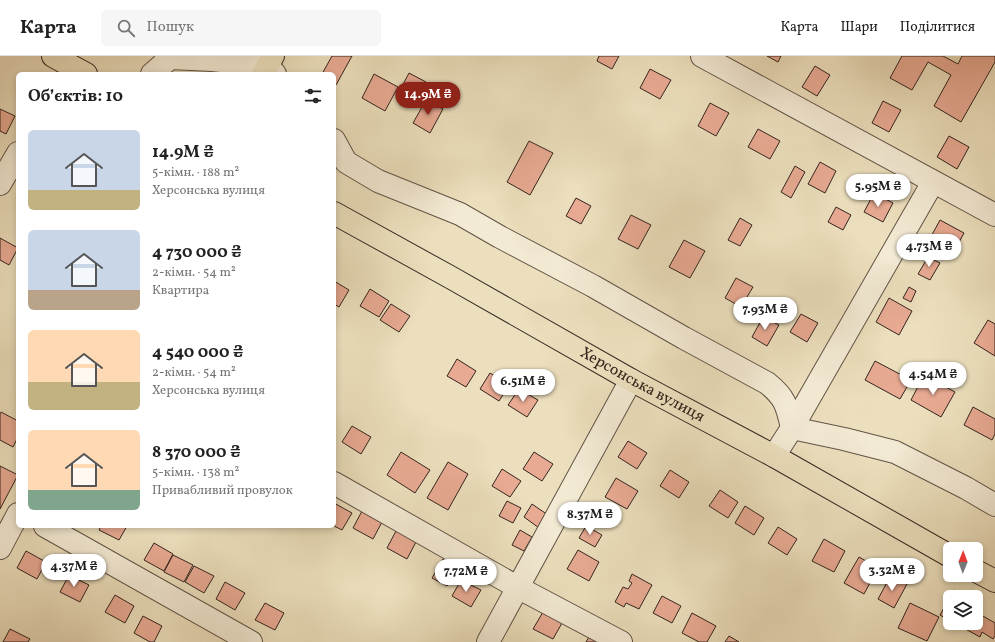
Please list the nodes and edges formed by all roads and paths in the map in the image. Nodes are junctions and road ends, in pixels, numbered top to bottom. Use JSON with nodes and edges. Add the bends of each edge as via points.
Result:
{"nodes":[{"id":1,"x":702,"y":56,"type":"edge"},
{"id":2,"x":168,"y":57,"type":"edge"},
{"id":3,"x":270,"y":68,"type":"edge"},
{"id":4,"x":154,"y":72,"type":"edge"},
{"id":5,"x":336,"y":144,"type":"edge"},
{"id":6,"x":16,"y":156,"type":"edge"},
{"id":7,"x":933,"y":182,"type":"junction"},
{"id":8,"x":0,"y":184,"type":"edge"},
{"id":9,"x":336,"y":214,"type":"edge"},
{"id":10,"x":995,"y":215,"type":"edge"},
{"id":11,"x":631,"y":380,"type":"junction"},
{"id":12,"x":792,"y":428,"type":"junction"},
{"id":13,"x":774,"y":456,"type":"junction"},
{"id":14,"x":336,"y":484,"type":"edge"},
{"id":15,"x":995,"y":505,"type":"edge"},
{"id":16,"x":16,"y":518,"type":"edge"},
{"id":17,"x":49,"y":528,"type":"edge"},
{"id":18,"x":0,"y":548,"type":"edge"},
{"id":19,"x":943,"y":552,"type":"edge"},
{"id":20,"x":983,"y":575,"type":"edge"},
{"id":21,"x":995,"y":581,"type":"edge"},
{"id":22,"x":517,"y":587,"type":"junction"},
{"id":23,"x":251,"y":642,"type":"edge"},
{"id":24,"x":488,"y":642,"type":"edge"},
{"id":25,"x":621,"y":642,"type":"edge"}],
"edges":[{"from":1,"to":7,"type":"street"},
{"from":2,"to":3,"type":"street"},
{"from":2,"to":4,"type":"street"},
{"from":5,"to":12,"type":"street","via":[[346,162],[378,181],[460,214],[767,383],[779,393],[788,409]]},
{"from":6,"to":8,"type":"street"},
{"from":7,"to":10,"type":"street"},
{"from":7,"to":12,"type":"street"},
{"from":9,"to":11,"type":"main road","name":"Херсонська вулиця"},
{"from":11,"to":13,"type":"main road","name":"Херсонська вулиця"},
{"from":11,"to":22,"type":"street"},
{"from":12,"to":13,"type":"street"},
{"from":12,"to":15,"type":"street","via":[[844,438],[895,452]]},
{"from":13,"to":19,"type":"main road","name":"Херсонська вулиця"},
{"from":14,"to":22,"type":"street"},
{"from":16,"to":18,"type":"street"},
{"from":17,"to":23,"type":"street"},
{"from":20,"to":21,"type":"main road"},
{"from":22,"to":24,"type":"street"},
{"from":22,"to":25,"type":"street"}]}
